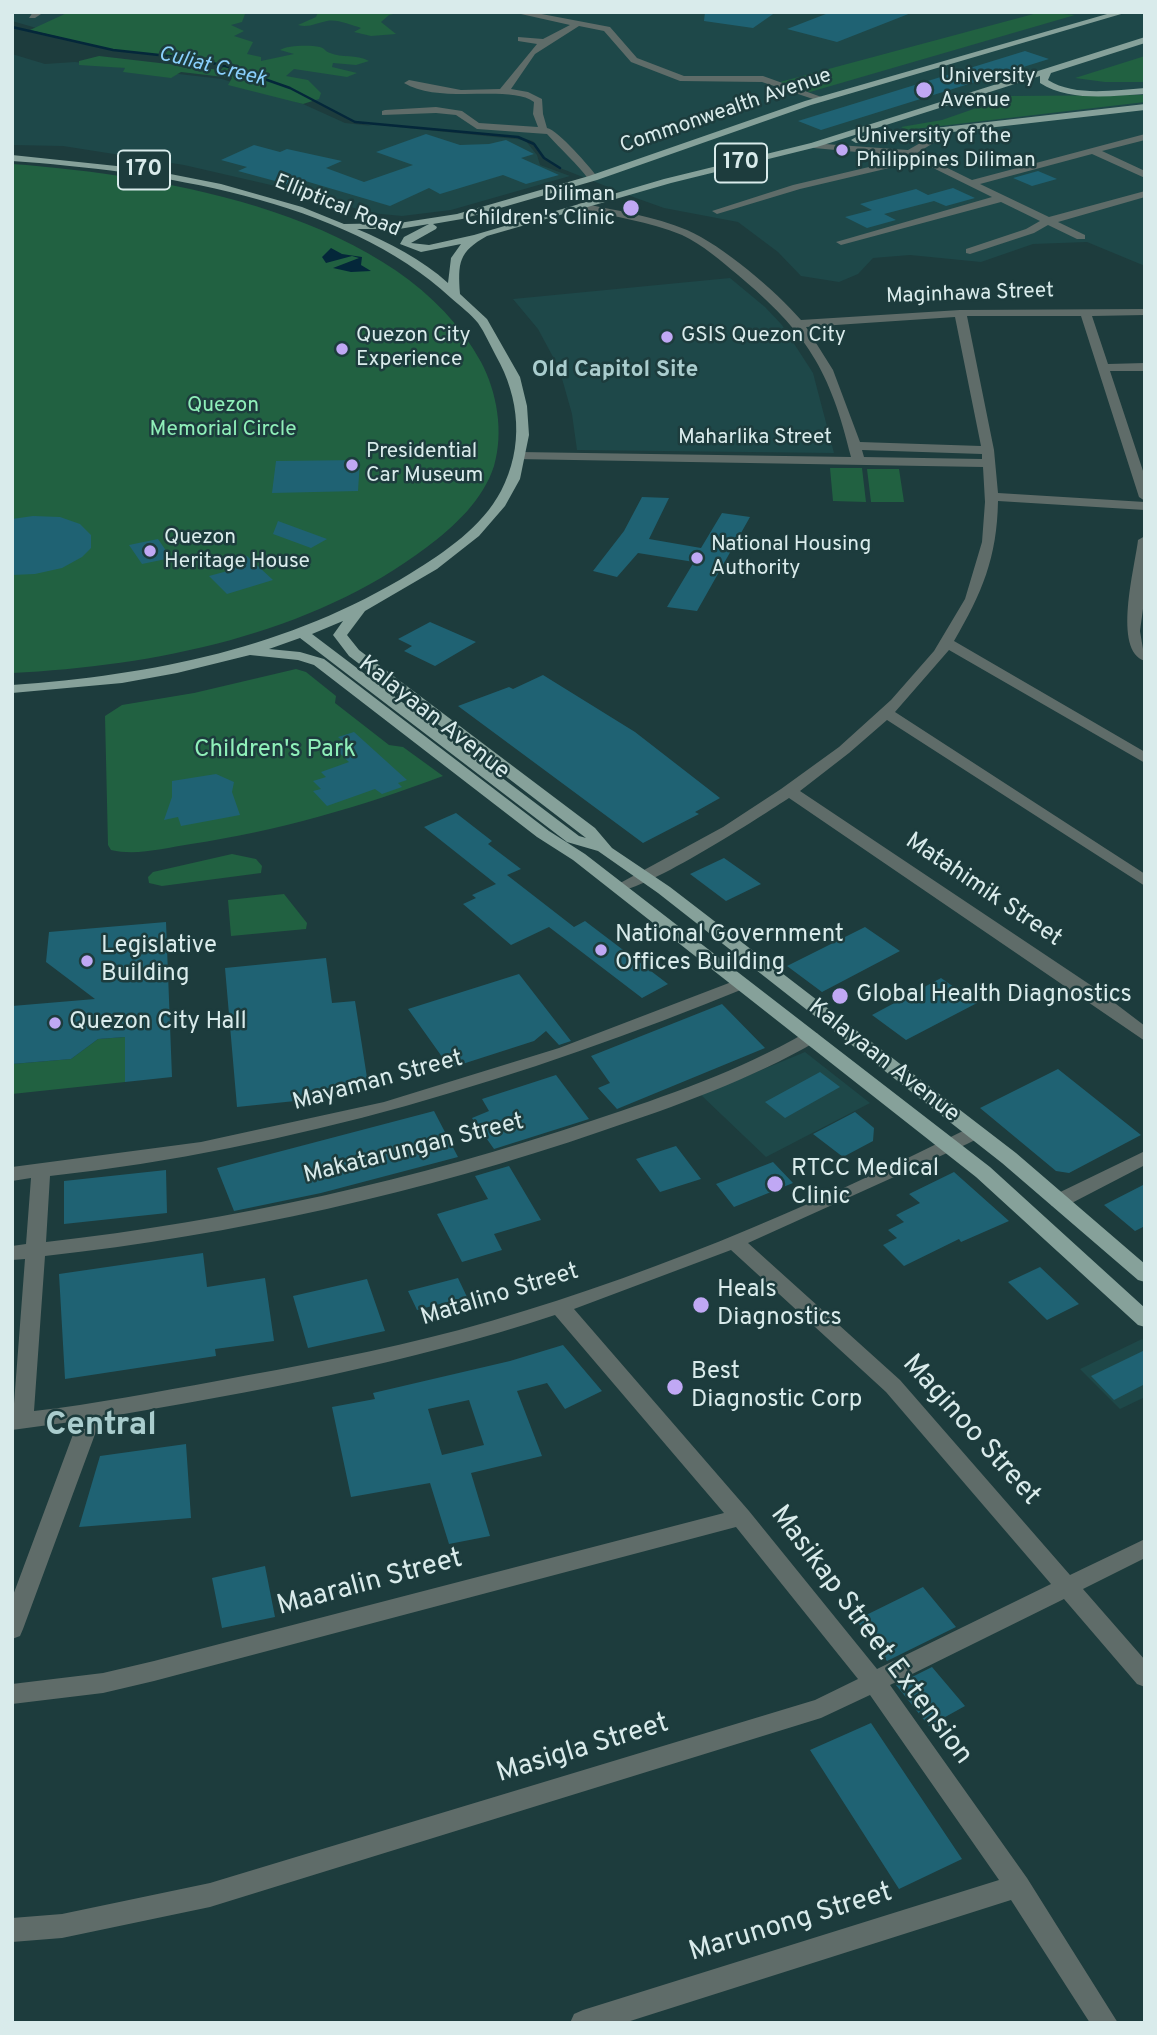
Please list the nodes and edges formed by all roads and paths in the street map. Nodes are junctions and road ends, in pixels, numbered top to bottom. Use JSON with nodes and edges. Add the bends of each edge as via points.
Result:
{"nodes":[{"id":1,"x":516,"y":12,"type":"edge"},
{"id":2,"x":1124,"y":12,"type":"edge"},
{"id":3,"x":579,"y":23,"type":"junction"},
{"id":4,"x":521,"y":38,"type":"dead end"},
{"id":5,"x":1145,"y":40,"type":"edge"},
{"id":6,"x":546,"y":42,"type":"junction"},
{"id":7,"x":1047,"y":71,"type":"junction"},
{"id":8,"x":663,"y":72,"type":"junction"},
{"id":9,"x":648,"y":80,"type":"dead end"},
{"id":10,"x":409,"y":83,"type":"dead end"},
{"id":11,"x":1145,"y":91,"type":"edge"},
{"id":12,"x":502,"y":92,"type":"junction"},
{"id":13,"x":822,"y":99,"type":"junction"},
{"id":14,"x":1145,"y":107,"type":"edge"},
{"id":15,"x":385,"y":113,"type":"dead end"},
{"id":16,"x":544,"y":129,"type":"junction"},
{"id":17,"x":950,"y":129,"type":"junction"},
{"id":18,"x":1145,"y":137,"type":"edge"},
{"id":19,"x":814,"y":145,"type":"junction"},
{"id":20,"x":1091,"y":150,"type":"junction"},
{"id":21,"x":910,"y":153,"type":"junction"},
{"id":22,"x":12,"y":158,"type":"edge"},
{"id":23,"x":920,"y":159,"type":"junction"},
{"id":24,"x":1145,"y":175,"type":"edge"},
{"id":25,"x":593,"y":178,"type":"junction"},
{"id":26,"x":971,"y":183,"type":"junction"},
{"id":27,"x":1145,"y":194,"type":"edge"},
{"id":28,"x":1002,"y":198,"type":"junction"},
{"id":29,"x":582,"y":206,"type":"junction"},
{"id":30,"x":479,"y":211,"type":"junction"},
{"id":31,"x":717,"y":211,"type":"dead end"},
{"id":32,"x":458,"y":217,"type":"junction"},
{"id":33,"x":1048,"y":221,"type":"junction"},
{"id":34,"x":338,"y":226,"type":"junction"},
{"id":35,"x":507,"y":227,"type":"junction"},
{"id":36,"x":483,"y":234,"type":"junction"},
{"id":37,"x":1081,"y":237,"type":"dead end"},
{"id":38,"x":841,"y":242,"type":"dead end"},
{"id":39,"x":970,"y":251,"type":"dead end"},
{"id":40,"x":453,"y":294,"type":"junction"},
{"id":41,"x":1084,"y":311,"type":"junction"},
{"id":42,"x":1145,"y":312,"type":"edge"},
{"id":43,"x":960,"y":313,"type":"junction"},
{"id":44,"x":798,"y":324,"type":"junction"},
{"id":45,"x":1145,"y":367,"type":"edge"},
{"id":46,"x":1105,"y":368,"type":"junction"},
{"id":47,"x":856,"y":452,"type":"junction"},
{"id":48,"x":519,"y":456,"type":"junction"},
{"id":49,"x":989,"y":456,"type":"junction"},
{"id":50,"x":994,"y":497,"type":"junction"},
{"id":51,"x":1145,"y":497,"type":"edge"},
{"id":52,"x":1145,"y":506,"type":"edge"},
{"id":53,"x":1145,"y":540,"type":"edge"},
{"id":54,"x":1143,"y":585,"type":"edge"},
{"id":55,"x":363,"y":606,"type":"junction"},
{"id":56,"x":302,"y":633,"type":"junction"},
{"id":57,"x":947,"y":643,"type":"junction"},
{"id":58,"x":244,"y":651,"type":"junction"},
{"id":59,"x":1145,"y":657,"type":"edge"},
{"id":60,"x":327,"y":659,"type":"junction"},
{"id":61,"x":12,"y":689,"type":"edge"},
{"id":62,"x":887,"y":713,"type":"junction"},
{"id":63,"x":1145,"y":760,"type":"edge"},
{"id":64,"x":791,"y":792,"type":"junction"},
{"id":65,"x":573,"y":839,"type":"junction"},
{"id":66,"x":604,"y":848,"type":"junction"},
{"id":67,"x":579,"y":857,"type":"junction"},
{"id":68,"x":644,"y":876,"type":"junction"},
{"id":69,"x":1145,"y":881,"type":"edge"},
{"id":70,"x":620,"y":888,"type":"junction"},
{"id":71,"x":742,"y":982,"type":"junction"},
{"id":72,"x":1145,"y":1035,"type":"edge"},
{"id":73,"x":811,"y":1037,"type":"junction"},
{"id":74,"x":976,"y":1132,"type":"junction"},
{"id":75,"x":949,"y":1145,"type":"junction"},
{"id":76,"x":1145,"y":1157,"type":"edge"},
{"id":77,"x":41,"y":1171,"type":"junction"},
{"id":78,"x":12,"y":1174,"type":"edge"},
{"id":79,"x":1059,"y":1201,"type":"junction"},
{"id":80,"x":734,"y":1242,"type":"junction"},
{"id":81,"x":33,"y":1251,"type":"junction"},
{"id":82,"x":12,"y":1253,"type":"edge"},
{"id":83,"x":1145,"y":1275,"type":"edge"},
{"id":84,"x":559,"y":1307,"type":"junction"},
{"id":85,"x":1145,"y":1320,"type":"edge"},
{"id":86,"x":92,"y":1413,"type":"junction"},
{"id":87,"x":17,"y":1421,"type":"edge"},
{"id":88,"x":741,"y":1517,"type":"junction"},
{"id":89,"x":1145,"y":1548,"type":"edge"},
{"id":90,"x":1068,"y":1586,"type":"junction"},
{"id":91,"x":12,"y":1629,"type":"edge"},
{"id":92,"x":1145,"y":1677,"type":"edge"},
{"id":93,"x":873,"y":1681,"type":"junction"},
{"id":94,"x":12,"y":1694,"type":"edge"},
{"id":95,"x":1018,"y":1886,"type":"junction"},
{"id":96,"x":12,"y":1930,"type":"edge"},
{"id":97,"x":583,"y":2023,"type":"edge"},
{"id":98,"x":1105,"y":2023,"type":"edge"}],
"edges":[{"from":1,"to":3,"type":"street"},
{"from":2,"to":13,"type":"main road","name":"Commonwealth Avenue","number":"170"},
{"from":3,"to":6,"type":"street"},
{"from":3,"to":8,"type":"street","via":[[607,29],[634,60]]},
{"from":4,"to":6,"type":"street"},
{"from":5,"to":7,"type":"main road","name":"Commonwealth Avenue","number":"170"},
{"from":6,"to":12,"type":"street","via":[[531,53],[514,82]]},
{"from":7,"to":11,"type":"main road","via":[[1043,81],[1058,89]]},
{"from":7,"to":19,"type":"main road","name":"Commonwealth Avenue","number":"170"},
{"from":8,"to":9,"type":"street"},
{"from":8,"to":13,"type":"street","via":[[688,80],[763,79]]},
{"from":10,"to":12,"type":"street","via":[[468,93]]},
{"from":12,"to":16,"type":"street","via":[[538,99]]},
{"from":13,"to":25,"type":"main road","name":"Commonwealth Avenue","number":"170"},
{"from":14,"to":17,"type":"main road"},
{"from":15,"to":16,"type":"street","via":[[436,110],[459,113],[477,126]]},
{"from":16,"to":25,"type":"street","via":[[553,132]]},
{"from":17,"to":19,"type":"main road"},
{"from":17,"to":21,"type":"street"},
{"from":18,"to":20,"type":"street"},
{"from":19,"to":21,"type":"street"},
{"from":19,"to":29,"type":"main road","name":"Commonwealth Avenue","number":"170"},
{"from":20,"to":24,"type":"street"},
{"from":20,"to":26,"type":"street"},
{"from":21,"to":23,"type":"street"},
{"from":22,"to":34,"type":"main road","name":"Elliptical Road","number":"170","via":[[179,176]]},
{"from":23,"to":26,"type":"street"},
{"from":23,"to":31,"type":"street"},
{"from":25,"to":30,"type":"main road","name":"Commonwealth Avenue","number":"170"},
{"from":26,"to":28,"type":"street"},
{"from":27,"to":33,"type":"street"},
{"from":28,"to":33,"type":"street"},
{"from":28,"to":38,"type":"street"},
{"from":29,"to":35,"type":"main road","name":"Commonwealth Avenue","number":"170"},
{"from":29,"to":44,"type":"street","via":[[663,225],[700,240]]},
{"from":30,"to":32,"type":"main road","name":"Commonwealth Avenue","number":"170"},
{"from":30,"to":35,"type":"main road"},
{"from":32,"to":34,"type":"main road","name":"Commonwealth Avenue","number":"170","via":[[399,226]]},
{"from":32,"to":36,"type":"main road","via":[[405,244],[429,248]]},
{"from":33,"to":37,"type":"street"},
{"from":33,"to":39,"type":"street"},
{"from":34,"to":40,"type":"main road","name":"Elliptical Road","number":"170","via":[[408,260]]},
{"from":35,"to":36,"type":"main road","name":"Commonwealth Avenue","number":"170"},
{"from":36,"to":40,"type":"main road","name":"Commonwealth Avenue","number":"170","via":[[469,241],[453,262]]},
{"from":40,"to":48,"type":"main road","name":"Elliptical Road","number":"170","via":[[490,331],[512,372],[523,419]]},
{"from":41,"to":42,"type":"street","name":"Maginhawa Street"},
{"from":41,"to":43,"type":"street","name":"Maginhawa Street"},
{"from":41,"to":46,"type":"street"},
{"from":43,"to":44,"type":"street","name":"Maginhawa Street"},
{"from":43,"to":49,"type":"street"},
{"from":44,"to":47,"type":"street","via":[[831,379]]},
{"from":45,"to":46,"type":"street"},
{"from":46,"to":51,"type":"street"},
{"from":47,"to":48,"type":"street","name":"Maharlika Street"},
{"from":47,"to":49,"type":"street","name":"Maharlika Street"},
{"from":48,"to":55,"type":"main road","name":"Elliptical Road","number":"170","via":[[507,492],[479,530],[427,569]]},
{"from":49,"to":50,"type":"street"},
{"from":50,"to":52,"type":"street"},
{"from":50,"to":57,"type":"street","via":[[980,576]]},
{"from":53,"to":54,"type":"street"},
{"from":54,"to":59,"type":"street","via":[[1133,631],[1136,647]]},
{"from":55,"to":56,"type":"main road","name":"Elliptical Road","number":"170"},
{"from":55,"to":66,"type":"main road","name":"Kalayaan Avenue","via":[[340,635],[354,653],[589,831]]},
{"from":56,"to":58,"type":"main road","name":"Elliptical Road","number":"170"},
{"from":56,"to":60,"type":"main road","name":"Kalayaan Avenue"},
{"from":57,"to":62,"type":"street"},
{"from":57,"to":63,"type":"street"},
{"from":58,"to":60,"type":"main road","name":"Kalayaan Avenue"},
{"from":58,"to":61,"type":"main road","name":"Elliptical Road","number":"170","via":[[153,672]]},
{"from":60,"to":65,"type":"main road","name":"Kalayaan Avenue"},
{"from":60,"to":67,"type":"main road","name":"Kalayaan Avenue","via":[[532,826]]},
{"from":62,"to":64,"type":"street"},
{"from":62,"to":69,"type":"street"},
{"from":64,"to":68,"type":"street","via":[[723,835]]},
{"from":64,"to":72,"type":"street","name":"Matahimik Street","via":[[1089,992]]},
{"from":65,"to":66,"type":"main road","name":"Kalayaan Avenue"},
{"from":65,"to":67,"type":"main road"},
{"from":66,"to":68,"type":"main road","name":"Kalayaan Avenue"},
{"from":67,"to":70,"type":"main road","name":"Kalayaan Avenue"},
{"from":68,"to":70,"type":"street"},
{"from":68,"to":74,"type":"main road","name":"Kalayaan Avenue"},
{"from":70,"to":71,"type":"main road","name":"Kalayaan Avenue"},
{"from":71,"to":73,"type":"main road","name":"Kalayaan Avenue"},
{"from":71,"to":77,"type":"street","name":"Mayaman Street","via":[[447,1092],[235,1142]]},
{"from":73,"to":75,"type":"main road","name":"Kalayaan Avenue"},
{"from":73,"to":81,"type":"street","name":"Makatarungan Street","via":[[780,1056],[690,1093],[488,1160],[343,1198],[191,1228]]},
{"from":74,"to":75,"type":"street","name":"Matalino Street"},
{"from":74,"to":79,"type":"main road","name":"Kalayaan Avenue"},
{"from":75,"to":80,"type":"street","name":"Matalino Street"},
{"from":75,"to":85,"type":"main road","name":"Kalayaan Avenue"},
{"from":76,"to":79,"type":"street"},
{"from":77,"to":78,"type":"street","name":"Mayaman Street"},
{"from":77,"to":81,"type":"street"},
{"from":79,"to":83,"type":"main road","name":"Kalayaan Avenue"},
{"from":80,"to":84,"type":"street","name":"Matalino Street"},
{"from":80,"to":90,"type":"street","name":"Maginoo Street","via":[[893,1385]]},
{"from":81,"to":82,"type":"street","name":"Makatarungan Street"},
{"from":81,"to":87,"type":"street"},
{"from":84,"to":86,"type":"street","name":"Matalino Street","via":[[402,1352]]},
{"from":84,"to":88,"type":"street","name":"Masikap Street Extension"},
{"from":86,"to":87,"type":"street","name":"Matalino Street"},
{"from":86,"to":91,"type":"street"},
{"from":88,"to":93,"type":"street","name":"Masikap Street Extension"},
{"from":88,"to":94,"type":"street","name":"Maaralin Street","via":[[154,1671],[103,1683]]},
{"from":89,"to":90,"type":"street","name":"Masigla Street"},
{"from":90,"to":92,"type":"street","name":"Maginoo Street"},
{"from":90,"to":93,"type":"street","name":"Masigla Street"},
{"from":93,"to":95,"type":"street","name":"Masikap Street Extension"},
{"from":93,"to":96,"type":"street","name":"Masigla Street","via":[[821,1708],[210,1895],[62,1926]]},
{"from":95,"to":97,"type":"street","name":"Marunong Street"},
{"from":95,"to":98,"type":"street","name":"Masikap Street Extension"}]}
